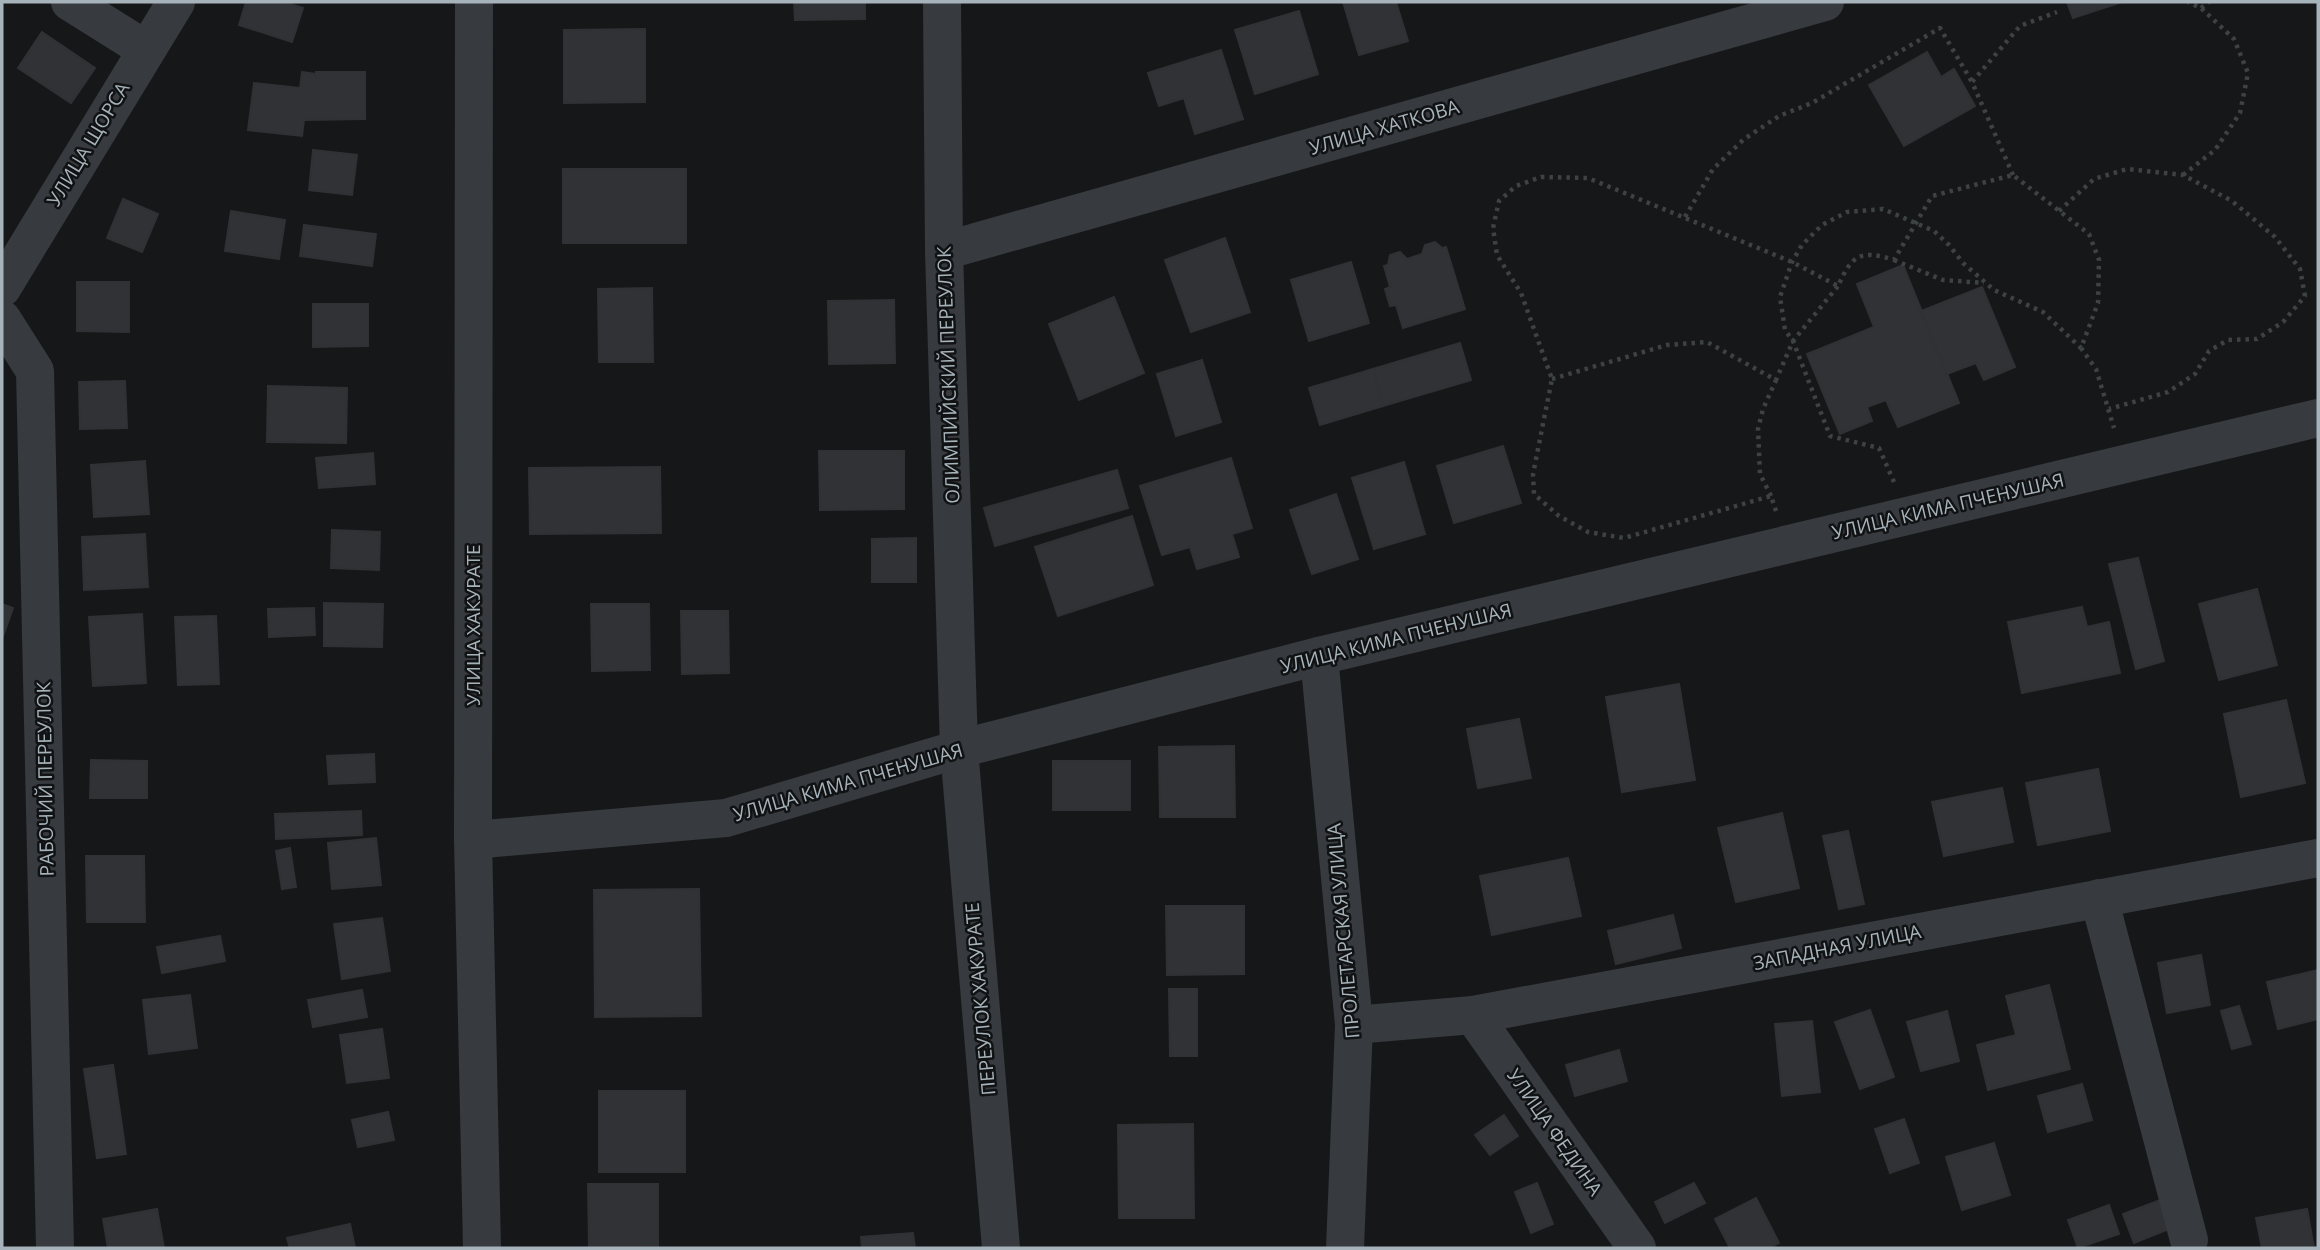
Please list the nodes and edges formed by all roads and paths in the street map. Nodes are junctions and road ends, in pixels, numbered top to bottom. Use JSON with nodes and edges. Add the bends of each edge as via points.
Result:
{"nodes":[{"id":1,"x":70,"y":2,"type":"edge"},
{"id":2,"x":176,"y":2,"type":"edge"},
{"id":3,"x":474,"y":2,"type":"edge"},
{"id":4,"x":942,"y":2,"type":"edge"},
{"id":5,"x":1825,"y":2,"type":"edge"},
{"id":6,"x":2188,"y":2,"type":"edge"},
{"id":7,"x":2209,"y":2,"type":"edge"},
{"id":8,"x":2201,"y":8,"type":"junction"},
{"id":9,"x":2057,"y":12,"type":"dead end"},
{"id":10,"x":145,"y":48,"type":"junction"},
{"id":11,"x":1972,"y":82,"type":"junction"},
{"id":12,"x":2013,"y":175,"type":"junction"},
{"id":13,"x":2183,"y":175,"type":"junction"},
{"id":14,"x":2059,"y":211,"type":"junction"},
{"id":15,"x":1685,"y":217,"type":"junction"},
{"id":16,"x":1915,"y":225,"type":"junction"},
{"id":17,"x":944,"y":251,"type":"junction"},
{"id":18,"x":1894,"y":260,"type":"junction"},
{"id":19,"x":1792,"y":262,"type":"junction"},
{"id":20,"x":1986,"y":283,"type":"junction"},
{"id":21,"x":1838,"y":286,"type":"junction"},
{"id":22,"x":2,"y":288,"type":"edge"},
{"id":23,"x":2,"y":318,"type":"edge"},
{"id":24,"x":1793,"y":341,"type":"junction"},
{"id":25,"x":2081,"y":348,"type":"junction"},
{"id":26,"x":1552,"y":379,"type":"junction"},
{"id":27,"x":1776,"y":380,"type":"junction"},
{"id":28,"x":2109,"y":409,"type":"junction"},
{"id":29,"x":2318,"y":418,"type":"edge"},
{"id":30,"x":2123,"y":465,"type":"junction"},
{"id":31,"x":1771,"y":496,"type":"junction"},
{"id":32,"x":1908,"y":516,"type":"junction"},
{"id":33,"x":1788,"y":545,"type":"junction"},
{"id":34,"x":1319,"y":656,"type":"junction"},
{"id":35,"x":959,"y":749,"type":"junction"},
{"id":36,"x":473,"y":840,"type":"junction"},
{"id":37,"x":2318,"y":858,"type":"edge"},
{"id":38,"x":2099,"y":898,"type":"junction"},
{"id":39,"x":1473,"y":1015,"type":"junction"},
{"id":40,"x":1354,"y":1025,"type":"junction"},
{"id":41,"x":2189,"y":1240,"type":"dead end"},
{"id":42,"x":55,"y":1248,"type":"edge"},
{"id":43,"x":481,"y":1248,"type":"edge"},
{"id":44,"x":1001,"y":1248,"type":"edge"},
{"id":45,"x":1345,"y":1248,"type":"edge"},
{"id":46,"x":1637,"y":1248,"type":"edge"}],
"edges":[{"from":1,"to":10,"type":"street"},
{"from":2,"to":10,"type":"street","name":"УЛИЦА ЩОРСА"},
{"from":3,"to":36,"type":"street","name":"УЛИЦА ХАКУРАТЕ"},
{"from":4,"to":17,"type":"street","name":"ОЛИМПИЙСКИЙ ПЕРЕУЛОК"},
{"from":5,"to":17,"type":"street","name":"УЛИЦА ХАТКОВА"},
{"from":6,"to":8,"type":"path"},
{"from":7,"to":8,"type":"path"},
{"from":8,"to":13,"type":"path","via":[[2234,39],[2248,73],[2240,113],[2214,150]]},
{"from":9,"to":11,"type":"path","via":[[2020,26]]},
{"from":10,"to":22,"type":"street","name":"УЛИЦА ЩОРСА"},
{"from":11,"to":12,"type":"path"},
{"from":11,"to":15,"type":"path","via":[[1940,28],[1743,140],[1713,169]]},
{"from":12,"to":14,"type":"path"},
{"from":12,"to":16,"type":"path","via":[[1931,196]]},
{"from":13,"to":14,"type":"path","via":[[2127,169],[2094,179]]},
{"from":13,"to":28,"type":"path","via":[[2232,201],[2275,237],[2300,269],[2305,296],[2283,322],[2257,339],[2228,340],[2209,351],[2195,374],[2168,392]]},
{"from":14,"to":25,"type":"path","via":[[2089,234],[2099,260],[2098,303]]},
{"from":15,"to":19,"type":"path"},
{"from":15,"to":26,"type":"path","via":[[1588,178],[1541,177],[1516,186],[1499,201],[1493,228],[1497,256],[1521,293]]},
{"from":16,"to":18,"type":"path"},
{"from":16,"to":19,"type":"path","via":[[1883,209],[1847,212],[1822,225]]},
{"from":16,"to":20,"type":"path","via":[[1934,231]]},
{"from":17,"to":35,"type":"street","name":"ОЛИМПИЙСКИЙ ПЕРЕУЛОК"},
{"from":18,"to":20,"type":"path","via":[[1943,280]]},
{"from":18,"to":21,"type":"path","via":[[1875,254],[1862,256],[1847,265]]},
{"from":19,"to":21,"type":"path"},
{"from":19,"to":24,"type":"path","via":[[1780,297],[1785,330]]},
{"from":20,"to":25,"type":"path","via":[[2043,312]]},
{"from":21,"to":24,"type":"path"},
{"from":23,"to":42,"type":"street","name":"РАБОЧИЙ ПЕРЕУЛОК","via":[[35,372]]},
{"from":24,"to":27,"type":"path"},
{"from":24,"to":32,"type":"path","via":[[1830,436],[1879,448]]},
{"from":25,"to":28,"type":"path","via":[[2096,369]]},
{"from":26,"to":27,"type":"path","via":[[1667,345],[1707,342]]},
{"from":26,"to":31,"type":"path","via":[[1533,474],[1534,494],[1559,516],[1588,532],[1624,538]]},
{"from":27,"to":31,"type":"path","via":[[1758,429],[1760,474]]},
{"from":28,"to":30,"type":"path"},
{"from":29,"to":30,"type":"street","name":"УЛИЦА КИМА ПЧЕНУШАЯ"},
{"from":30,"to":32,"type":"street","name":"УЛИЦА КИМА ПЧЕНУШАЯ"},
{"from":31,"to":33,"type":"path"},
{"from":32,"to":33,"type":"street","name":"УЛИЦА КИМА ПЧЕНУШАЯ"},
{"from":33,"to":34,"type":"street","name":"УЛИЦА КИМА ПЧЕНУШАЯ"},
{"from":34,"to":35,"type":"street","name":"УЛИЦА КИМА ПЧЕНУШАЯ"},
{"from":34,"to":40,"type":"street","name":"ПРОЛЕТАРСКАЯ УЛИЦА"},
{"from":35,"to":36,"type":"street","name":"УЛИЦА КИМА ПЧЕНУШАЯ","via":[[726,818]]},
{"from":35,"to":44,"type":"street","name":"ПЕРЕУЛОК ХАКУРАТЕ"},
{"from":36,"to":43,"type":"street","name":"УЛИЦА ХАКУРАТЕ"},
{"from":37,"to":38,"type":"street","name":"ЗАПАДНАЯ УЛИЦА"},
{"from":38,"to":39,"type":"street","name":"ЗАПАДНАЯ УЛИЦА"},
{"from":38,"to":41,"type":"street"},
{"from":39,"to":40,"type":"street","name":"ЗАПАДНАЯ УЛИЦА"},
{"from":39,"to":46,"type":"street","name":"УЛИЦА ФЕДИНА"},
{"from":40,"to":45,"type":"street","name":"ПРОЛЕТАРСКАЯ УЛИЦА"}]}
